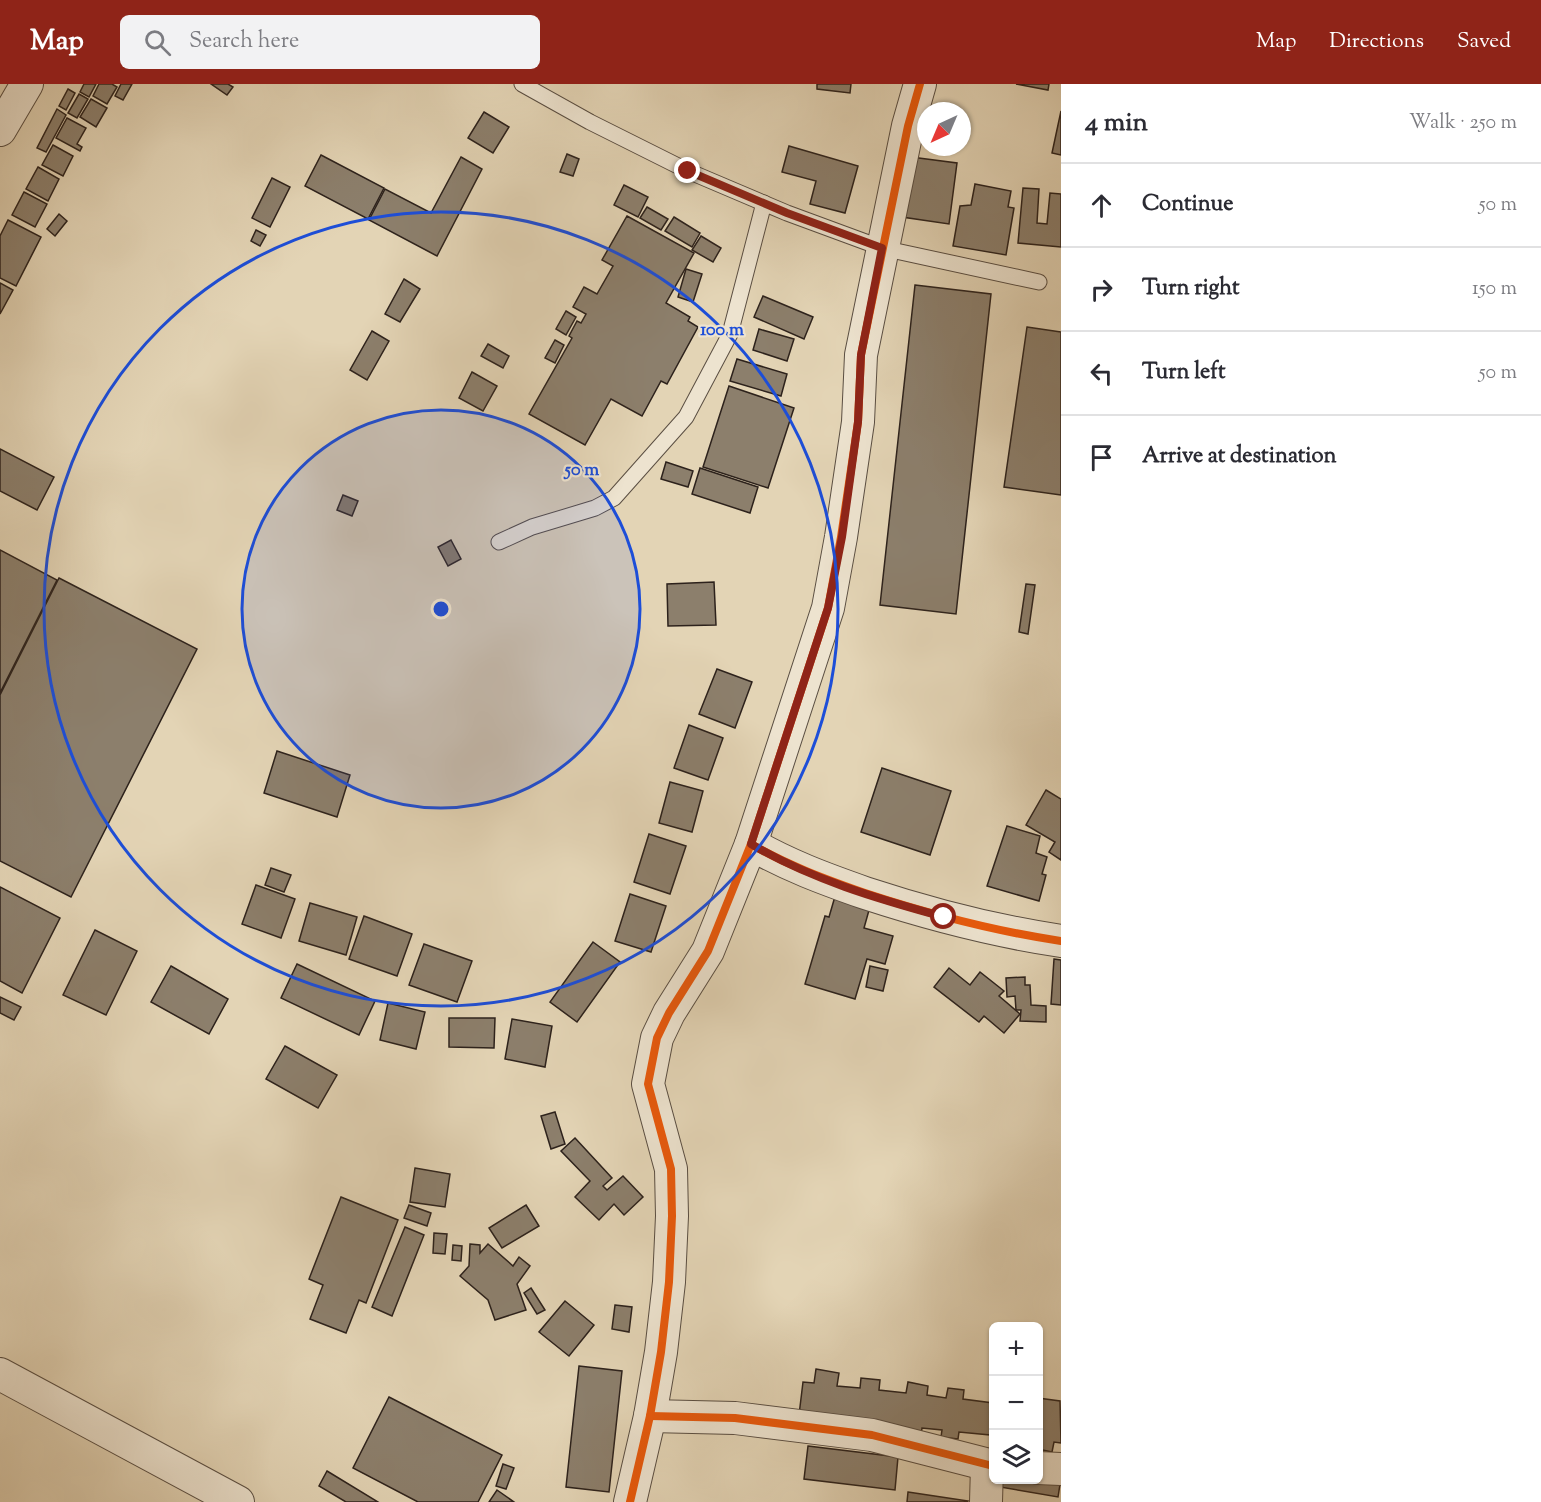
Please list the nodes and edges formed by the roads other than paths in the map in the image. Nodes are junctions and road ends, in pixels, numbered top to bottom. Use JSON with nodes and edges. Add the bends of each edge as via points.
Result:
{"nodes":[{"id":1,"x":27,"y":84,"type":"edge"},
{"id":2,"x":522,"y":84,"type":"edge"},
{"id":3,"x":920,"y":84,"type":"edge"},
{"id":4,"x":0,"y":130,"type":"edge"},
{"id":5,"x":764,"y":203,"type":"junction"},
{"id":6,"x":882,"y":248,"type":"junction"},
{"id":7,"x":1039,"y":282,"type":"dead end"},
{"id":8,"x":499,"y":542,"type":"dead end"},
{"id":9,"x":751,"y":844,"type":"junction"},
{"id":10,"x":1061,"y":941,"type":"edge"},
{"id":11,"x":0,"y":1374,"type":"edge"},
{"id":12,"x":650,"y":1416,"type":"junction"},
{"id":13,"x":989,"y":1466,"type":"edge"},
{"id":14,"x":1043,"y":1468,"type":"edge"},
{"id":15,"x":1061,"y":1469,"type":"edge"},
{"id":16,"x":989,"y":1475,"type":"edge"},
{"id":17,"x":238,"y":1502,"type":"edge"},
{"id":18,"x":630,"y":1502,"type":"edge"},
{"id":19,"x":986,"y":1502,"type":"edge"}],
"edges":[{"from":1,"to":4,"type":"street"},
{"from":2,"to":5,"type":"lane","via":[[688,171]]},
{"from":3,"to":6,"type":"street"},
{"from":5,"to":6,"type":"lane"},
{"from":5,"to":8,"type":"lane","via":[[730,334],[686,417],[614,498]]},
{"from":6,"to":7,"type":"lane"},
{"from":6,"to":9,"type":"street","via":[[861,355],[858,422],[828,608]]},
{"from":9,"to":10,"type":"street","via":[[807,873],[904,906],[982,927]]},
{"from":9,"to":12,"type":"street","via":[[708,951],[657,1038],[648,1084],[671,1169],[672,1216],[669,1282]]},
{"from":11,"to":17,"type":"street","via":[[203,1489]]},
{"from":12,"to":13,"type":"street","via":[[735,1418],[872,1435]]},
{"from":12,"to":18,"type":"street"},
{"from":14,"to":15,"type":"street"},
{"from":16,"to":19,"type":"street"}]}
